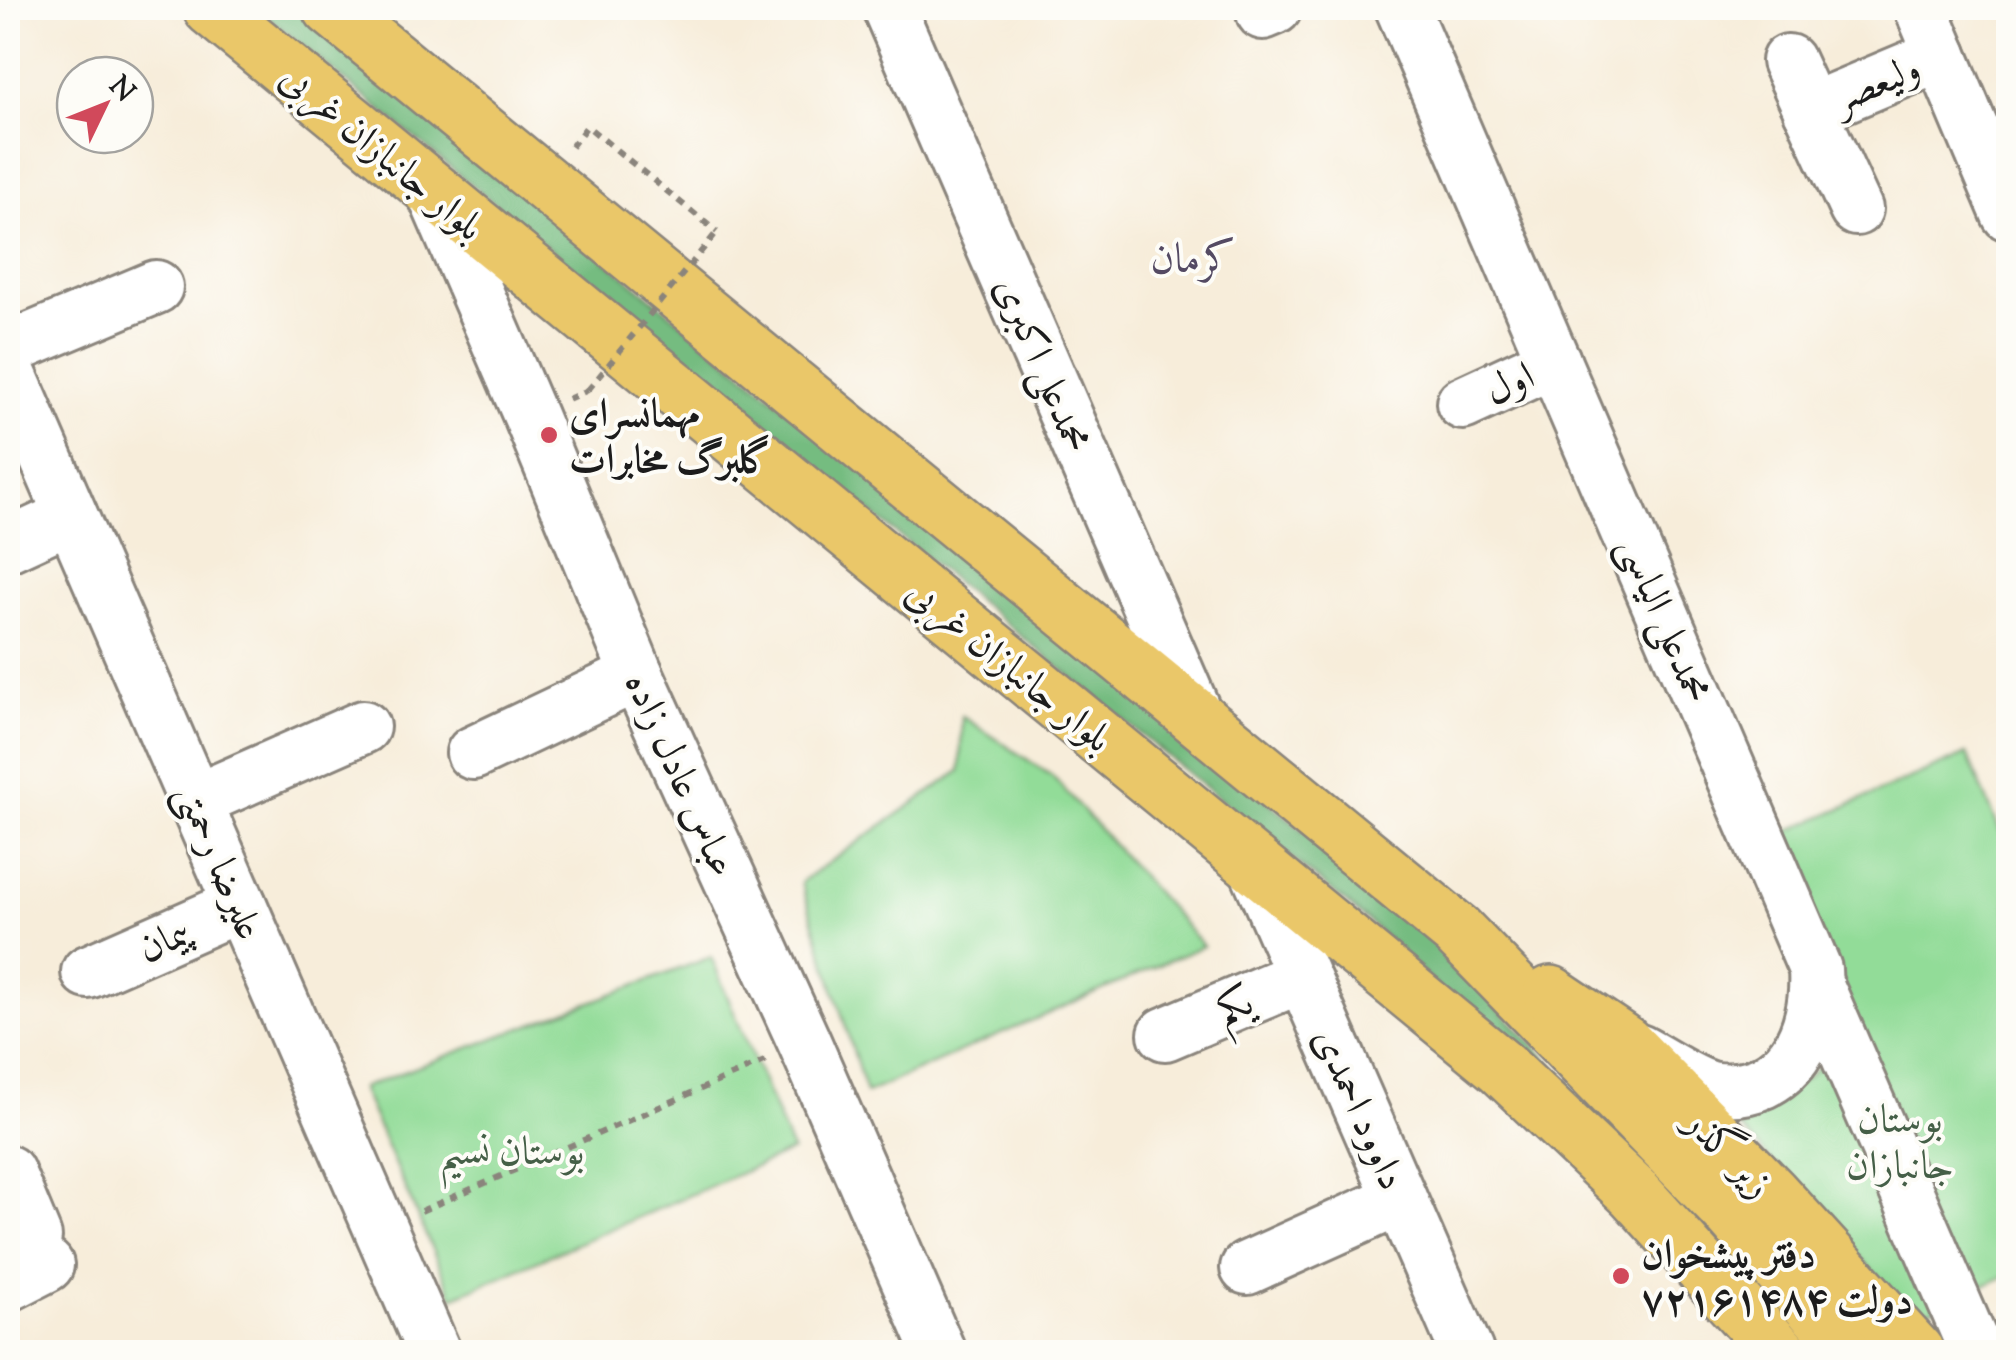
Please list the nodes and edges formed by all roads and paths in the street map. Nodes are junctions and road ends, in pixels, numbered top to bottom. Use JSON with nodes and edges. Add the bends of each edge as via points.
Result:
{"nodes":[{"id":1,"x":211,"y":8,"type":"edge"},
{"id":2,"x":331,"y":8,"type":"edge"},
{"id":3,"x":889,"y":8,"type":"edge"},
{"id":4,"x":1402,"y":8,"type":"edge"},
{"id":5,"x":1921,"y":8,"type":"edge"},
{"id":6,"x":1941,"y":55,"type":"junction"},
{"id":7,"x":1788,"y":61,"type":"dead end"},
{"id":8,"x":1810,"y":110,"type":"junction"},
{"id":9,"x":587,"y":126,"type":"dead end"},
{"id":10,"x":433,"y":192,"type":"junction"},
{"id":11,"x":1856,"y":208,"type":"dead end"},
{"id":12,"x":2008,"y":214,"type":"edge"},
{"id":13,"x":156,"y":287,"type":"dead end"},
{"id":14,"x":8,"y":349,"type":"edge"},
{"id":15,"x":1554,"y":361,"type":"junction"},
{"id":16,"x":8,"y":370,"type":"edge"},
{"id":17,"x":588,"y":390,"type":"dead end"},
{"id":18,"x":1463,"y":403,"type":"dead end"},
{"id":19,"x":71,"y":516,"type":"junction"},
{"id":20,"x":8,"y":545,"type":"edge"},
{"id":21,"x":637,"y":674,"type":"junction"},
{"id":22,"x":1198,"y":720,"type":"junction"},
{"id":23,"x":363,"y":727,"type":"dead end"},
{"id":24,"x":473,"y":753,"type":"dead end"},
{"id":25,"x":195,"y":802,"type":"junction"},
{"id":26,"x":1254,"y":864,"type":"junction"},
{"id":27,"x":240,"y":905,"type":"junction"},
{"id":28,"x":1457,"y":931,"type":"junction"},
{"id":29,"x":88,"y":972,"type":"dead end"},
{"id":30,"x":1302,"y":976,"type":"junction"},
{"id":31,"x":1816,"y":983,"type":"junction"},
{"id":32,"x":1165,"y":1034,"type":"dead end"},
{"id":33,"x":1624,"y":1043,"type":"junction"},
{"id":34,"x":804,"y":1044,"type":"junction"},
{"id":35,"x":8,"y":1172,"type":"edge"},
{"id":36,"x":1400,"y":1200,"type":"junction"},
{"id":37,"x":380,"y":1228,"type":"junction"},
{"id":38,"x":30,"y":1262,"type":"edge"},
{"id":39,"x":1247,"y":1268,"type":"dead end"},
{"id":40,"x":434,"y":1352,"type":"edge"},
{"id":41,"x":940,"y":1352,"type":"edge"},
{"id":42,"x":1467,"y":1352,"type":"edge"},
{"id":43,"x":1779,"y":1352,"type":"edge"},
{"id":44,"x":1852,"y":1352,"type":"edge"},
{"id":45,"x":1916,"y":1352,"type":"edge"},
{"id":46,"x":1976,"y":1352,"type":"edge"}],
"edges":[{"from":1,"to":10,"type":"main road","name":"بلوار جانبازان غربی"},
{"from":2,"to":22,"type":"main road","name":"بلوار جانبازان غربی"},
{"from":3,"to":22,"type":"street","name":"محمدعلی اکبری"},
{"from":4,"to":15,"type":"street","name":"محمدعلی الیاسی"},
{"from":5,"to":6,"type":"street"},
{"from":6,"to":8,"type":"street","name":"ولیعصر"},
{"from":6,"to":12,"type":"street"},
{"from":7,"to":8,"type":"street","name":"ولیعصر"},
{"from":8,"to":11,"type":"street","name":"ولیعصر"},
{"from":9,"to":17,"type":"path","bridge":true,"via":[[716,232]]},
{"from":10,"to":21,"type":"street","name":"عباس عادل زاده"},
{"from":10,"to":26,"type":"main road","name":"بلوار جانبازان غربی"},
{"from":13,"to":14,"type":"street"},
{"from":15,"to":18,"type":"street","name":"اول"},
{"from":15,"to":31,"type":"street","name":"محمدعلی الیاسی","via":[[1812,957]]},
{"from":16,"to":19,"type":"street","name":"علیرضا رحمتی"},
{"from":19,"to":20,"type":"street"},
{"from":19,"to":25,"type":"street","name":"علیرضا رحمتی"},
{"from":21,"to":24,"type":"street"},
{"from":21,"to":34,"type":"street","name":"عباس عادل زاده"},
{"from":22,"to":28,"type":"main road","name":"بلوار جانبازان غربی"},
{"from":23,"to":25,"type":"street"},
{"from":25,"to":27,"type":"street","name":"علیرضا رحمتی"},
{"from":26,"to":30,"type":"street","name":"داوود احمدی"},
{"from":26,"to":43,"type":"main road","name":"بلوار جانبازان غربی","via":[[1500,1066],[1634,1193]]},
{"from":27,"to":29,"type":"street","name":"پیمان"},
{"from":27,"to":37,"type":"street","name":"علیرضا رحمتی"},
{"from":28,"to":33,"type":"main road","name":"زیر گذر"},
{"from":28,"to":44,"type":"main road","name":"بلوار جانبازان غربی","via":[[1730,1212]]},
{"from":30,"to":32,"type":"street","name":"یکم"},
{"from":30,"to":36,"type":"street","name":"داوود احمدی"},
{"from":31,"to":33,"type":"street","name":"محمدعلی الیاسی","via":[[1806,1040],[1793,1060],[1759,1085],[1713,1089]]},
{"from":31,"to":46,"type":"street"},
{"from":33,"to":45,"type":"main road","name":"زیر گذر"},
{"from":34,"to":37,"type":"path"},
{"from":34,"to":41,"type":"street","name":"عباس عادل زاده"},
{"from":35,"to":38,"type":"street"},
{"from":36,"to":39,"type":"street"},
{"from":36,"to":42,"type":"street","name":"داوود احمدی"},
{"from":37,"to":40,"type":"street","name":"علیرضا رحمتی"}]}
